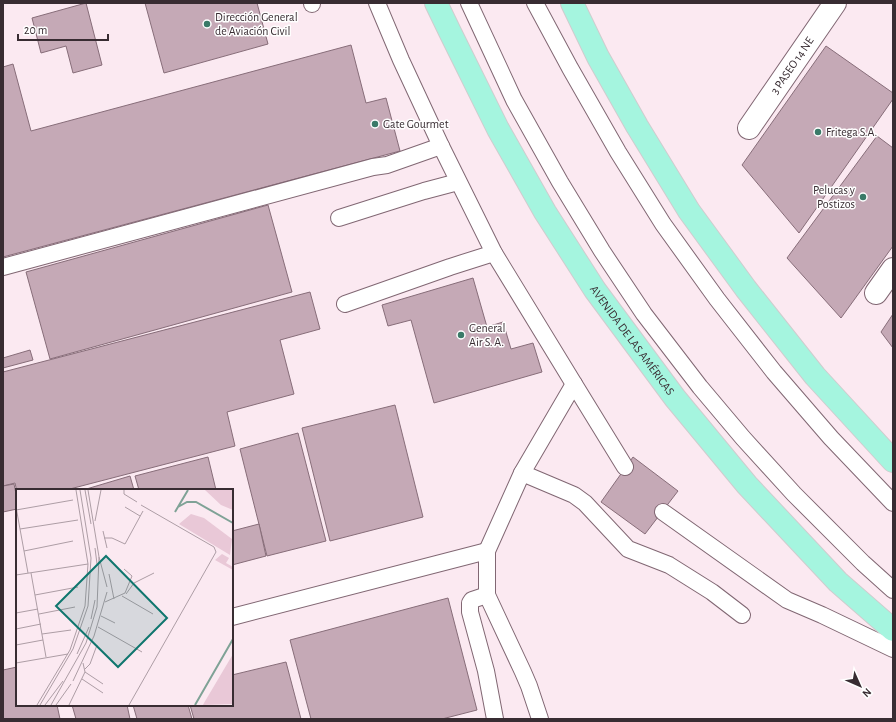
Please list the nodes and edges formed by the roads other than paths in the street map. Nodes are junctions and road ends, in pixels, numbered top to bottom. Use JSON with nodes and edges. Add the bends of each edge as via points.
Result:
{"nodes":[{"id":1,"x":377,"y":3,"type":"edge"},
{"id":2,"x":436,"y":3,"type":"edge"},
{"id":3,"x":469,"y":3,"type":"edge"},
{"id":4,"x":535,"y":3,"type":"edge"},
{"id":5,"x":572,"y":3,"type":"edge"},
{"id":6,"x":835,"y":3,"type":"edge"},
{"id":7,"x":749,"y":128,"type":"dead end"},
{"id":8,"x":441,"y":146,"type":"junction"},
{"id":9,"x":458,"y":182,"type":"junction"},
{"id":10,"x":339,"y":218,"type":"dead end"},
{"id":11,"x":494,"y":253,"type":"junction"},
{"id":12,"x":3,"y":267,"type":"edge"},
{"id":13,"x":893,"y":269,"type":"edge"},
{"id":14,"x":876,"y":293,"type":"dead end"},
{"id":15,"x":345,"y":304,"type":"dead end"},
{"id":16,"x":574,"y":384,"type":"junction"},
{"id":17,"x":893,"y":461,"type":"edge"},
{"id":18,"x":625,"y":467,"type":"dead end"},
{"id":19,"x":522,"y":472,"type":"junction"},
{"id":20,"x":893,"y":503,"type":"edge"},
{"id":21,"x":662,"y":512,"type":"dead end"},
{"id":22,"x":487,"y":552,"type":"junction"},
{"id":23,"x":893,"y":590,"type":"edge"},
{"id":24,"x":487,"y":595,"type":"junction"},
{"id":25,"x":742,"y":616,"type":"dead end"},
{"id":26,"x":233,"y":617,"type":"edge"},
{"id":27,"x":893,"y":630,"type":"edge"},
{"id":28,"x":893,"y":649,"type":"edge"},
{"id":29,"x":495,"y":719,"type":"edge"},
{"id":30,"x":540,"y":719,"type":"edge"}],
"edges":[{"from":1,"to":8,"type":"lane"},
{"from":2,"to":27,"type":"main road","name":"AVENIDA DE LAS AMÉRICAS","via":[[498,129],[545,212],[595,290],[675,398],[747,485],[838,582]]},
{"from":3,"to":23,"type":"lane","name":"AVENIDA DE LAS AMÉRICAS","via":[[514,100],[560,182],[644,314],[700,388],[743,438],[794,494]]},
{"from":4,"to":20,"type":"lane","via":[[618,152],[663,224],[779,378],[831,438]]},
{"from":5,"to":17,"type":"main road","via":[[598,57],[637,126],[690,211],[746,289],[815,376]]},
{"from":6,"to":7,"type":"street","name":"3 PASEO 14 NE"},
{"from":8,"to":9,"type":"lane"},
{"from":8,"to":12,"type":"lane","via":[[387,165]]},
{"from":9,"to":10,"type":"lane"},
{"from":9,"to":11,"type":"lane"},
{"from":11,"to":15,"type":"lane"},
{"from":11,"to":16,"type":"lane"},
{"from":13,"to":14,"type":"street"},
{"from":16,"to":18,"type":"lane"},
{"from":16,"to":19,"type":"lane"},
{"from":19,"to":22,"type":"lane"},
{"from":19,"to":25,"type":"lane","via":[[574,495],[585,503],[628,549],[669,565],[712,592]]},
{"from":21,"to":28,"type":"lane","via":[[787,600]]},
{"from":22,"to":24,"type":"lane"},
{"from":22,"to":26,"type":"lane"},
{"from":24,"to":29,"type":"lane","via":[[472,600],[470,612]]},
{"from":24,"to":30,"type":"lane","via":[[529,686]]}]}
